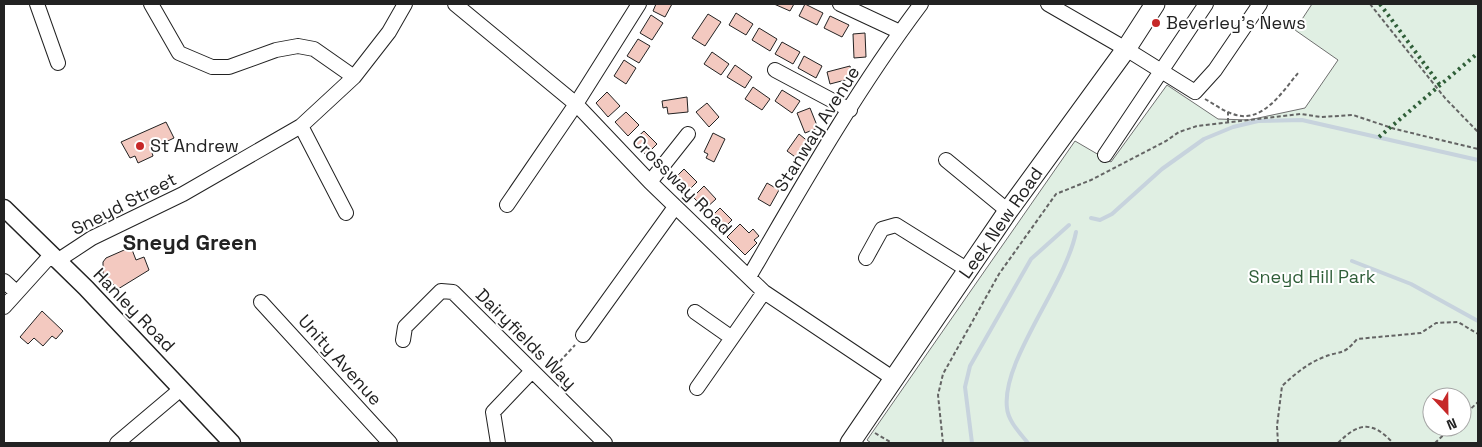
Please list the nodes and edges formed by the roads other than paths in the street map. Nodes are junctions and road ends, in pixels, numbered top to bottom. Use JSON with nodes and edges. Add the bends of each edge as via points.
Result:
{"nodes":[{"id":1,"x":37,"y":4,"type":"edge"},
{"id":2,"x":151,"y":4,"type":"edge"},
{"id":3,"x":405,"y":4,"type":"edge"},
{"id":4,"x":455,"y":4,"type":"edge"},
{"id":5,"x":639,"y":4,"type":"edge"},
{"id":6,"x":840,"y":4,"type":"edge"},
{"id":7,"x":921,"y":4,"type":"edge"},
{"id":8,"x":1048,"y":4,"type":"edge"},
{"id":9,"x":1155,"y":4,"type":"edge"},
{"id":10,"x":1206,"y":4,"type":"edge"},
{"id":11,"x":1260,"y":4,"type":"edge"},
{"id":12,"x":900,"y":32,"type":"junction"},
{"id":13,"x":1126,"y":49,"type":"junction"},
{"id":14,"x":58,"y":63,"type":"dead end"},
{"id":15,"x":775,"y":70,"type":"dead end"},
{"id":16,"x":1162,"y":73,"type":"junction"},
{"id":17,"x":354,"y":78,"type":"junction"},
{"id":18,"x":576,"y":104,"type":"junction"},
{"id":19,"x":850,"y":110,"type":"junction"},
{"id":20,"x":301,"y":126,"type":"junction"},
{"id":21,"x":688,"y":134,"type":"dead end"},
{"id":22,"x":1105,"y":155,"type":"dead end"},
{"id":23,"x":946,"y":160,"type":"dead end"},
{"id":24,"x":650,"y":182,"type":"junction"},
{"id":25,"x":507,"y":204,"type":"dead end"},
{"id":26,"x":675,"y":207,"type":"junction"},
{"id":27,"x":4,"y":208,"type":"edge"},
{"id":28,"x":1008,"y":211,"type":"junction"},
{"id":29,"x":346,"y":213,"type":"dead end"},
{"id":30,"x":54,"y":258,"type":"junction"},
{"id":31,"x":866,"y":258,"type":"dead end"},
{"id":32,"x":968,"y":270,"type":"junction"},
{"id":33,"x":749,"y":276,"type":"junction"},
{"id":34,"x":4,"y":280,"type":"edge"},
{"id":35,"x":16,"y":292,"type":"junction"},
{"id":36,"x":764,"y":292,"type":"junction"},
{"id":37,"x":261,"y":302,"type":"dead end"},
{"id":38,"x":4,"y":307,"type":"edge"},
{"id":39,"x":694,"y":312,"type":"dead end"},
{"id":40,"x":583,"y":336,"type":"road end"},
{"id":41,"x":732,"y":338,"type":"junction"},
{"id":42,"x":403,"y":340,"type":"dead end"},
{"id":43,"x":536,"y":377,"type":"junction"},
{"id":44,"x":894,"y":379,"type":"junction"},
{"id":45,"x":697,"y":388,"type":"dead end"},
{"id":46,"x":181,"y":389,"type":"junction"},
{"id":47,"x":117,"y":443,"type":"edge"},
{"id":48,"x":232,"y":443,"type":"edge"},
{"id":49,"x":390,"y":443,"type":"edge"},
{"id":50,"x":498,"y":443,"type":"edge"},
{"id":51,"x":605,"y":443,"type":"edge"},
{"id":52,"x":850,"y":443,"type":"edge"}],
"edges":[{"from":1,"to":14,"type":"street"},
{"from":2,"to":17,"type":"street","via":[[178,53],[212,66],[228,67],[298,46],[314,50]]},
{"from":3,"to":17,"type":"street","name":"Sneyd Street","via":[[389,32]]},
{"from":4,"to":18,"type":"street","name":"Crossway Road"},
{"from":5,"to":18,"type":"street"},
{"from":6,"to":12,"type":"street"},
{"from":7,"to":12,"type":"street","name":"Stanway Avenue"},
{"from":8,"to":13,"type":"street"},
{"from":9,"to":13,"type":"highway","name":"Leek New Road"},
{"from":10,"to":16,"type":"street"},
{"from":11,"to":16,"type":"street","via":[[1195,92]]},
{"from":12,"to":19,"type":"street","name":"Stanway Avenue"},
{"from":13,"to":16,"type":"street"},
{"from":13,"to":28,"type":"highway","name":"Leek New Road"},
{"from":15,"to":19,"type":"street"},
{"from":16,"to":22,"type":"street"},
{"from":17,"to":20,"type":"street","name":"Sneyd Street"},
{"from":18,"to":24,"type":"street","name":"Crossway Road"},
{"from":18,"to":25,"type":"street"},
{"from":19,"to":33,"type":"street","name":"Stanway Avenue"},
{"from":20,"to":29,"type":"street"},
{"from":20,"to":30,"type":"street","name":"Sneyd Street","via":[[183,194]]},
{"from":21,"to":24,"type":"street"},
{"from":23,"to":28,"type":"street"},
{"from":24,"to":26,"type":"street","name":"Crossway Road"},
{"from":26,"to":33,"type":"street","name":"Crossway Road"},
{"from":26,"to":40,"type":"street"},
{"from":27,"to":30,"type":"main road","name":"Hanley Road"},
{"from":28,"to":32,"type":"highway","name":"Leek New Road"},
{"from":30,"to":35,"type":"street","name":"Sneyd Street"},
{"from":30,"to":46,"type":"main road","name":"Hanley Road"},
{"from":31,"to":32,"type":"street","via":[[882,228],[896,225]]},
{"from":32,"to":44,"type":"highway","name":"Leek New Road"},
{"from":33,"to":36,"type":"street","name":"Crossway Road"},
{"from":34,"to":35,"type":"street"},
{"from":35,"to":38,"type":"street","name":"Sneyd Street"},
{"from":36,"to":41,"type":"street"},
{"from":36,"to":44,"type":"street","name":"Crossway Road"},
{"from":37,"to":49,"type":"street","name":"Unity Avenue"},
{"from":39,"to":41,"type":"street"},
{"from":41,"to":45,"type":"street"},
{"from":42,"to":43,"type":"street","name":"Dairyfields Way","via":[[405,327],[441,291],[453,292]]},
{"from":43,"to":50,"type":"street","via":[[493,412]]},
{"from":43,"to":51,"type":"street","name":"Dairyfields Way"},
{"from":44,"to":52,"type":"highway","name":"Leek New Road"},
{"from":46,"to":47,"type":"street"},
{"from":46,"to":48,"type":"main road","name":"Hanley Road"}]}
